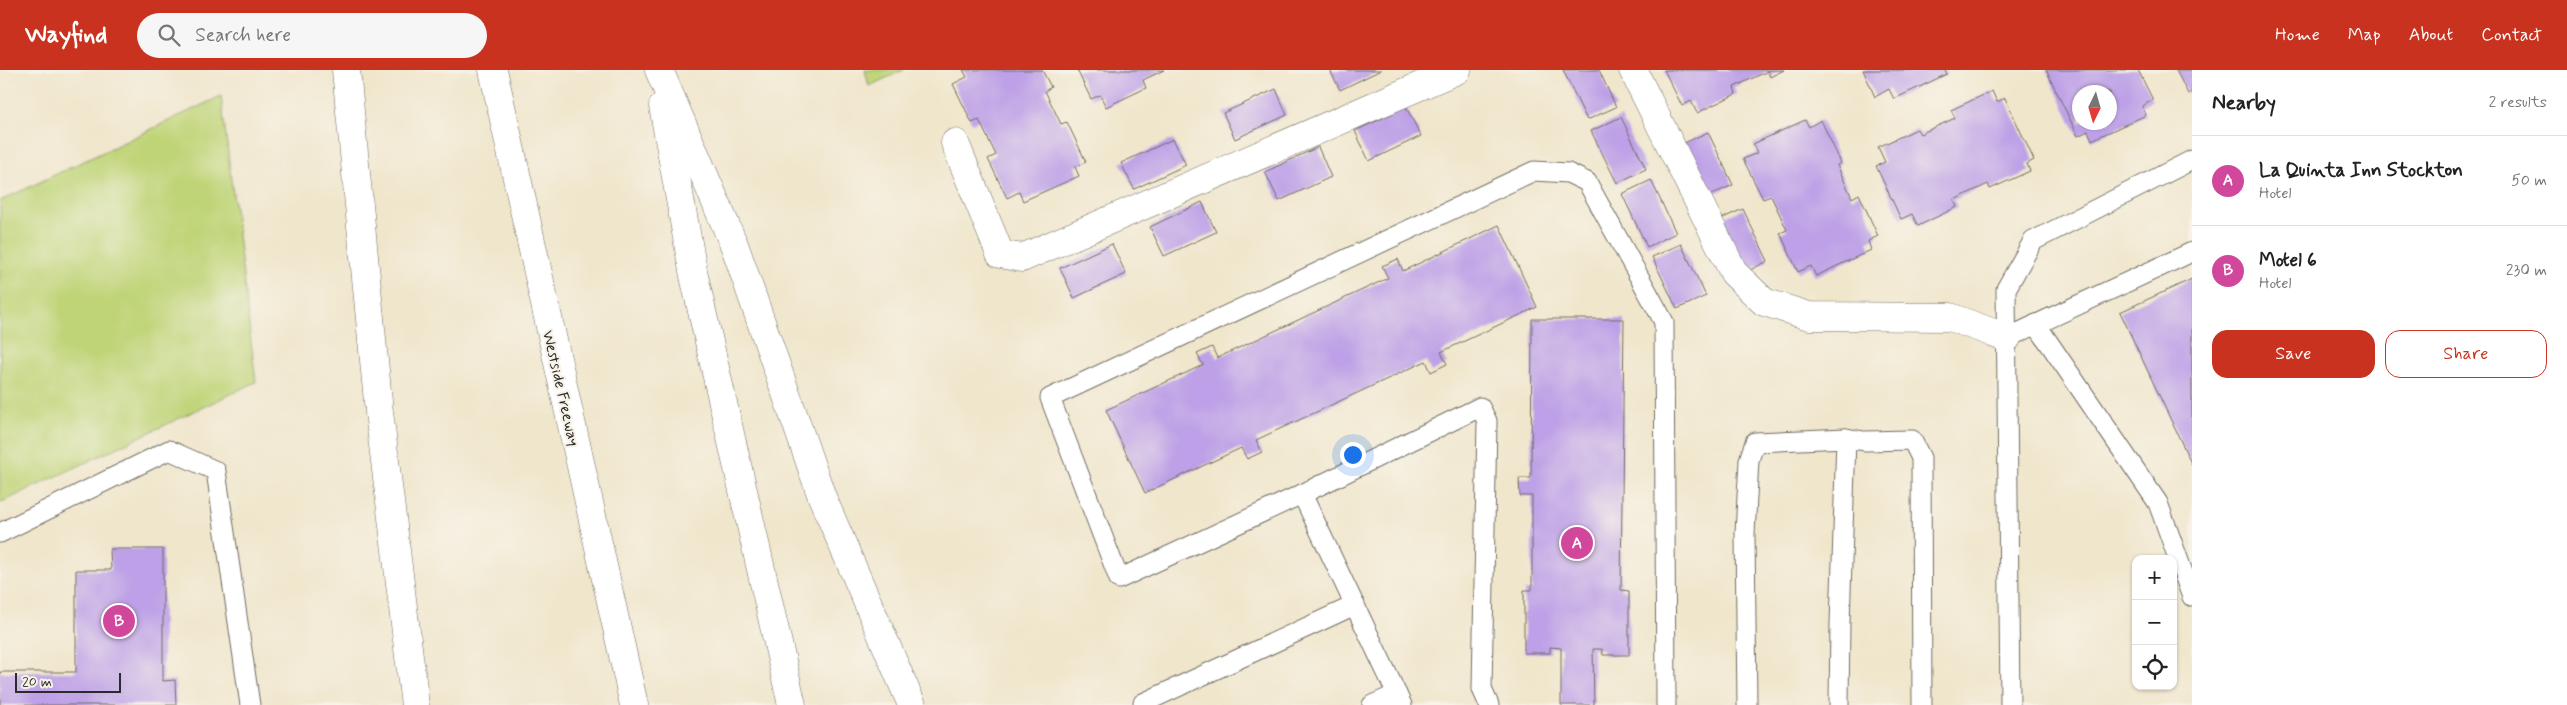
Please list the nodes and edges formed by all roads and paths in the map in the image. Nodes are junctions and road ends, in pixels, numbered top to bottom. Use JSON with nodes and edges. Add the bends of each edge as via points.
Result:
{"nodes":[{"id":1,"x":346,"y":70,"type":"edge"},
{"id":2,"x":493,"y":70,"type":"edge"},
{"id":3,"x":658,"y":70,"type":"edge"},
{"id":4,"x":1456,"y":70,"type":"edge"},
{"id":5,"x":1633,"y":70,"type":"edge"},
{"id":6,"x":955,"y":143,"type":"dead end"},
{"id":7,"x":2192,"y":160,"type":"edge"},
{"id":8,"x":2192,"y":252,"type":"edge"},
{"id":9,"x":2036,"y":324,"type":"junction"},
{"id":10,"x":2007,"y":338,"type":"junction"},
{"id":11,"x":1846,"y":438,"type":"junction"},
{"id":12,"x":1302,"y":494,"type":"junction"},
{"id":13,"x":0,"y":533,"type":"edge"},
{"id":14,"x":2192,"y":597,"type":"edge"},
{"id":15,"x":1355,"y":605,"type":"junction"},
{"id":16,"x":1399,"y":700,"type":"edge"},
{"id":17,"x":250,"y":705,"type":"edge"},
{"id":18,"x":414,"y":705,"type":"edge"},
{"id":19,"x":634,"y":705,"type":"edge"},
{"id":20,"x":792,"y":705,"type":"edge"},
{"id":21,"x":912,"y":705,"type":"edge"},
{"id":22,"x":1144,"y":705,"type":"edge"},
{"id":23,"x":1372,"y":705,"type":"edge"},
{"id":24,"x":1489,"y":705,"type":"edge"},
{"id":25,"x":1666,"y":705,"type":"edge"},
{"id":26,"x":1747,"y":705,"type":"edge"},
{"id":27,"x":1840,"y":705,"type":"edge"},
{"id":28,"x":1922,"y":705,"type":"edge"},
{"id":29,"x":2010,"y":705,"type":"edge"}],
"edges":[{"from":1,"to":18,"type":"main road","via":[[380,412]]},
{"from":2,"to":19,"type":"main road","name":"Westside Freeway"},
{"from":3,"to":20,"type":"main road","via":[[694,276]]},
{"from":3,"to":21,"type":"main road","via":[[735,247],[822,497]]},
{"from":4,"to":6,"type":"main road","via":[[1022,258],[1000,254]]},
{"from":5,"to":10,"type":"main road","via":[[1734,273],[1764,302],[1809,316],[1950,317]]},
{"from":7,"to":10,"type":"lane","via":[[2033,241],[2006,289]]},
{"from":8,"to":9,"type":"lane"},
{"from":9,"to":10,"type":"lane"},
{"from":9,"to":14,"type":"lane","via":[[2158,503]]},
{"from":10,"to":29,"type":"lane"},
{"from":11,"to":26,"type":"lane","via":[[1755,442],[1749,460],[1745,534]]},
{"from":11,"to":27,"type":"lane"},
{"from":11,"to":28,"type":"lane","via":[[1912,440],[1921,458]]},
{"from":12,"to":15,"type":"lane"},
{"from":12,"to":24,"type":"lane","via":[[1480,407],[1487,421],[1482,689]]},
{"from":12,"to":25,"type":"lane","via":[[1119,579],[1050,398],[1534,171],[1568,172],[1587,182],[1664,322]]},
{"from":13,"to":17,"type":"lane","via":[[169,450],[216,471]]},
{"from":15,"to":16,"type":"lane"},
{"from":15,"to":22,"type":"lane"},
{"from":16,"to":23,"type":"lane"}]}
